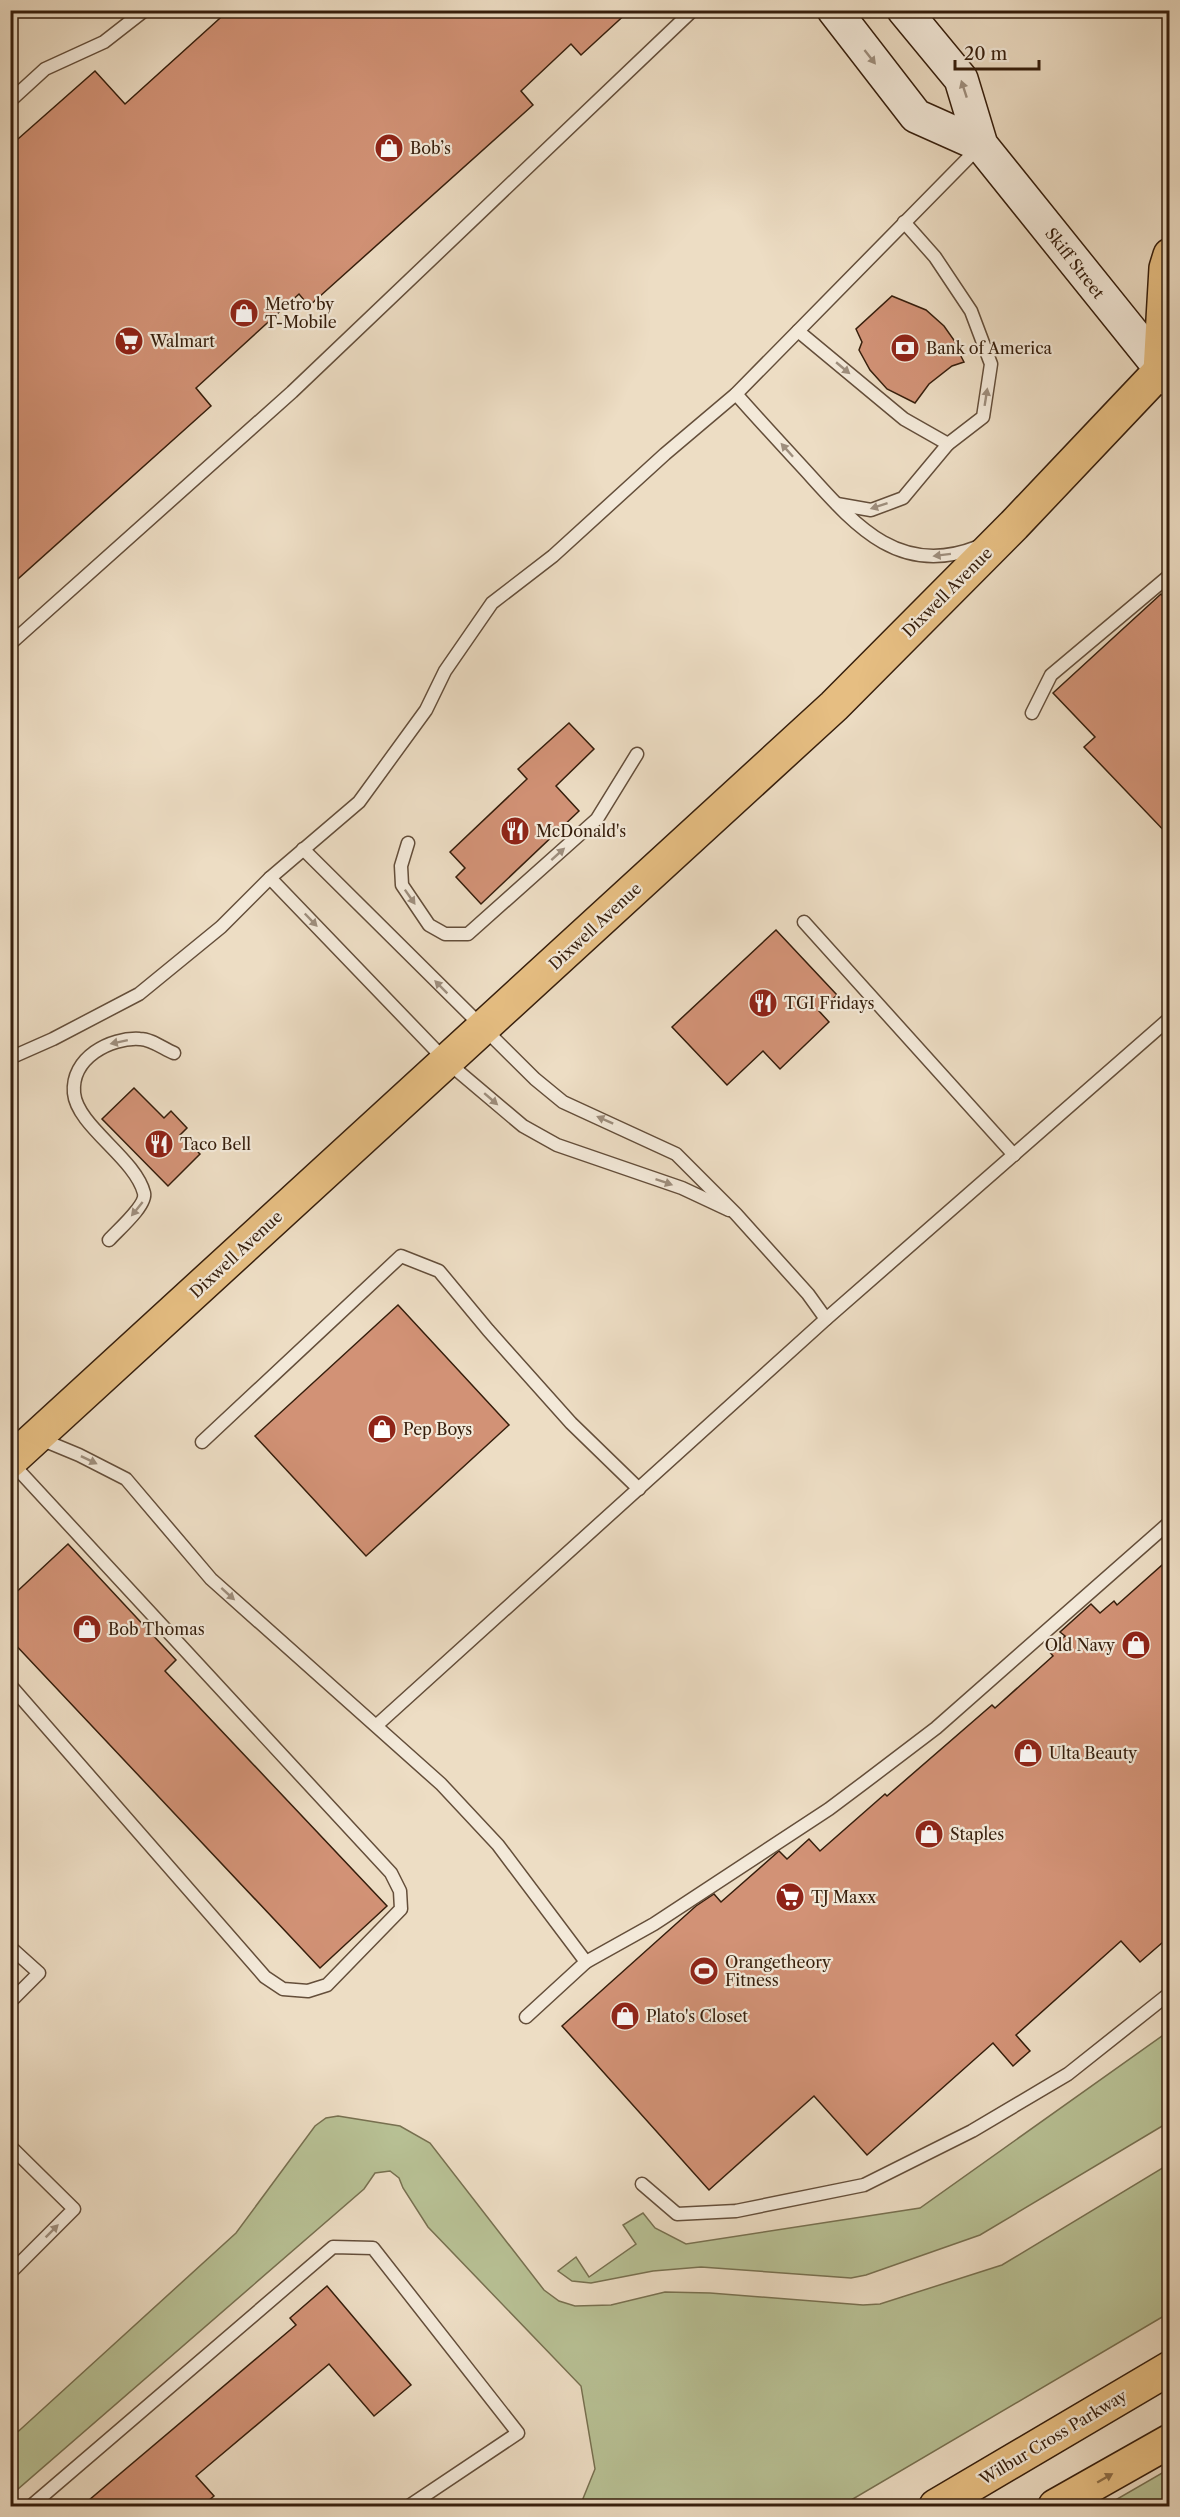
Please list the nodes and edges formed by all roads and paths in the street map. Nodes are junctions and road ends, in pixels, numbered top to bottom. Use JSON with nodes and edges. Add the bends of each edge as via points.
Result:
{"nodes":[{"id":1,"x":145,"y":10,"type":"edge"},
{"id":2,"x":693,"y":10,"type":"edge"},
{"id":3,"x":834,"y":10,"type":"edge"},
{"id":4,"x":904,"y":10,"type":"edge"},
{"id":5,"x":10,"y":101,"type":"edge"},
{"id":6,"x":981,"y":145,"type":"junction"},
{"id":7,"x":904,"y":222,"type":"junction"},
{"id":8,"x":1170,"y":255,"type":"edge"},
{"id":9,"x":798,"y":331,"type":"junction"},
{"id":10,"x":1166,"y":373,"type":"edge"},
{"id":11,"x":736,"y":394,"type":"junction"},
{"id":12,"x":948,"y":444,"type":"junction"},
{"id":13,"x":837,"y":504,"type":"junction"},
{"id":14,"x":1014,"y":525,"type":"junction"},
{"id":15,"x":1170,"y":575,"type":"edge"},
{"id":16,"x":10,"y":644,"type":"edge"},
{"id":17,"x":1032,"y":713,"type":"dead end"},
{"id":18,"x":637,"y":754,"type":"dead end"},
{"id":19,"x":408,"y":843,"type":"dead end"},
{"id":20,"x":303,"y":849,"type":"junction"},
{"id":21,"x":270,"y":878,"type":"junction"},
{"id":22,"x":804,"y":922,"type":"dead end"},
{"id":23,"x":1170,"y":1018,"type":"edge"},
{"id":24,"x":483,"y":1028,"type":"junction"},
{"id":25,"x":174,"y":1053,"type":"dead end"},
{"id":26,"x":10,"y":1058,"type":"edge"},
{"id":27,"x":446,"y":1061,"type":"junction"},
{"id":28,"x":1014,"y":1155,"type":"junction"},
{"id":29,"x":736,"y":1214,"type":"junction"},
{"id":30,"x":109,"y":1240,"type":"dead end"},
{"id":31,"x":826,"y":1319,"type":"junction"},
{"id":32,"x":36,"y":1438,"type":"junction"},
{"id":33,"x":202,"y":1442,"type":"dead end"},
{"id":34,"x":10,"y":1461,"type":"edge"},
{"id":35,"x":639,"y":1489,"type":"junction"},
{"id":36,"x":1170,"y":1522,"type":"edge"},
{"id":37,"x":10,"y":1685,"type":"edge"},
{"id":38,"x":377,"y":1725,"type":"junction"},
{"id":39,"x":10,"y":1947,"type":"edge"},
{"id":40,"x":586,"y":1962,"type":"junction"},
{"id":41,"x":1170,"y":1993,"type":"edge"},
{"id":42,"x":10,"y":2002,"type":"edge"},
{"id":43,"x":526,"y":2017,"type":"dead end"},
{"id":44,"x":10,"y":2146,"type":"edge"},
{"id":45,"x":642,"y":2184,"type":"dead end"},
{"id":46,"x":10,"y":2269,"type":"edge"},
{"id":47,"x":1170,"y":2368,"type":"edge"},
{"id":48,"x":1170,"y":2441,"type":"edge"},
{"id":49,"x":31,"y":2506,"type":"edge"},
{"id":50,"x":409,"y":2506,"type":"edge"},
{"id":51,"x":936,"y":2506,"type":"edge"},
{"id":52,"x":1054,"y":2506,"type":"edge"}],
"edges":[{"from":1,"to":5,"type":"lane","via":[[104,42],[45,69]]},
{"from":2,"to":16,"type":"lane","via":[[292,392]]},
{"from":3,"to":6,"type":"street","name":"Skiff Street","one_way":true,"via":[[916,116]]},
{"from":6,"to":4,"type":"street","name":"Skiff Street","one_way":true,"via":[[961,80]]},
{"from":6,"to":7,"type":"lane"},
{"from":6,"to":10,"type":"street","name":"Skiff Street"},
{"from":7,"to":9,"type":"lane"},
{"from":12,"to":7,"type":"lane","one_way":true,"via":[[983,417],[992,364],[971,311],[935,257]]},
{"from":8,"to":10,"type":"main road","via":[[1166,268]]},
{"from":9,"to":11,"type":"lane"},
{"from":9,"to":12,"type":"lane","one_way":true,"via":[[904,419]]},
{"from":10,"to":14,"type":"main road","name":"Dixwell Avenue"},
{"from":13,"to":11,"type":"lane","one_way":true},
{"from":11,"to":20,"type":"lane","via":[[553,556],[492,603],[445,671],[426,710],[358,802]]},
{"from":12,"to":13,"type":"lane","one_way":true,"via":[[903,498],[871,510]]},
{"from":14,"to":13,"type":"lane","one_way":true,"via":[[964,552],[925,557],[883,543],[863,530]]},
{"from":14,"to":24,"type":"main road","name":"Dixwell Avenue","via":[[834,706]]},
{"from":15,"to":17,"type":"lane","via":[[1052,675]]},
{"from":19,"to":18,"type":"lane","one_way":true,"via":[[401,866],[402,885],[429,925],[445,934],[468,934],[597,819]]},
{"from":20,"to":21,"type":"lane"},
{"from":24,"to":20,"type":"lane","one_way":true},
{"from":21,"to":26,"type":"lane","via":[[221,927],[139,994]]},
{"from":21,"to":27,"type":"lane","one_way":true},
{"from":22,"to":28,"type":"lane"},
{"from":23,"to":28,"type":"lane"},
{"from":24,"to":27,"type":"main road","name":"Dixwell Avenue"},
{"from":29,"to":24,"type":"lane","one_way":true,"via":[[676,1154],[563,1102]]},
{"from":25,"to":30,"type":"lane","one_way":true,"via":[[142,1038],[113,1042],[86,1059],[75,1080],[78,1107],[132,1172],[144,1194],[143,1203]]},
{"from":27,"to":29,"type":"lane","one_way":true,"via":[[531,1131],[558,1145],[682,1188]]},
{"from":27,"to":32,"type":"main road","name":"Dixwell Avenue"},
{"from":28,"to":31,"type":"lane"},
{"from":29,"to":31,"type":"lane"},
{"from":31,"to":35,"type":"lane"},
{"from":32,"to":34,"type":"main road","name":"Dixwell Avenue"},
{"from":32,"to":38,"type":"lane","one_way":true,"via":[[126,1479],[211,1579]]},
{"from":33,"to":35,"type":"lane","via":[[401,1256],[439,1271],[571,1423]]},
{"from":34,"to":37,"type":"lane","via":[[391,1873],[400,1891],[401,1910],[327,1985],[308,1991],[284,1989],[265,1977]]},
{"from":35,"to":38,"type":"lane"},
{"from":36,"to":40,"type":"lane","via":[[936,1728],[829,1809],[654,1924]]},
{"from":38,"to":40,"type":"lane","via":[[441,1784],[498,1845]]},
{"from":39,"to":42,"type":"lane","via":[[39,1973]]},
{"from":40,"to":43,"type":"lane"},
{"from":41,"to":45,"type":"lane","via":[[1068,2074],[972,2131],[864,2185],[736,2211],[677,2214]]},
{"from":46,"to":44,"type":"lane","one_way":true,"via":[[74,2209]]},
{"from":47,"to":51,"type":"main road","name":"Wilbur Cross Parkway"},
{"from":52,"to":48,"type":"main road","one_way":true},
{"from":49,"to":50,"type":"lane","via":[[333,2247],[373,2248],[518,2433]]}]}
